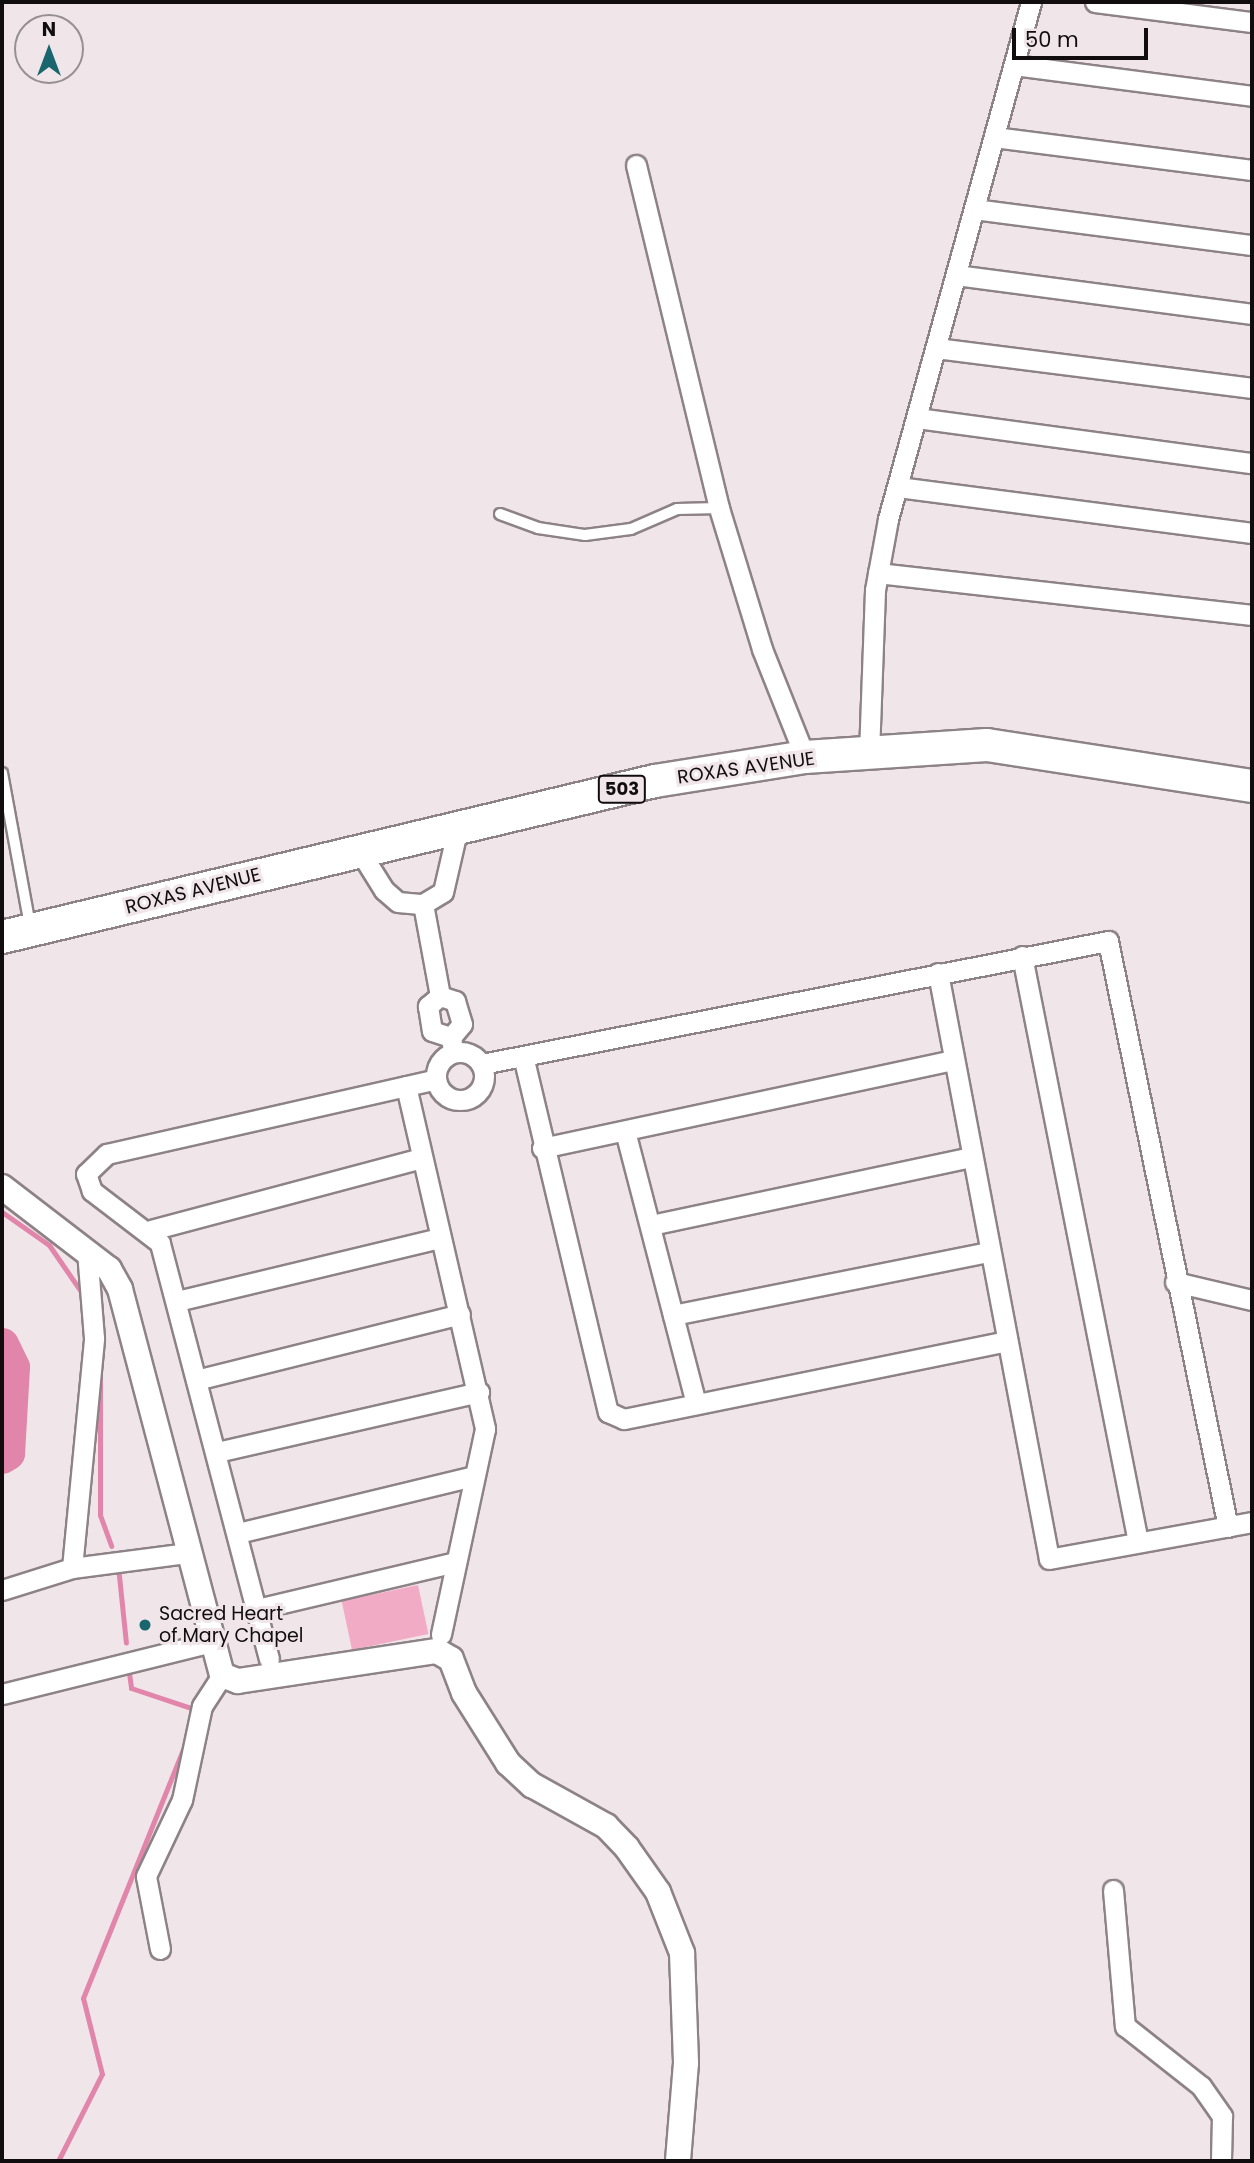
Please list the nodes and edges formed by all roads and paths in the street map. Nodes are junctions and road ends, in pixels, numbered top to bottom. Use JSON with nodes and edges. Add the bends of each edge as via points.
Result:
{"nodes":[{"id":1,"x":1031,"y":2,"type":"edge"},
{"id":2,"x":1095,"y":2,"type":"edge"},
{"id":3,"x":1252,"y":22,"type":"edge"},
{"id":4,"x":1014,"y":65,"type":"junction"},
{"id":5,"x":1252,"y":96,"type":"edge"},
{"id":6,"x":994,"y":137,"type":"junction"},
{"id":7,"x":636,"y":165,"type":"dead end"},
{"id":8,"x":1252,"y":170,"type":"edge"},
{"id":9,"x":974,"y":209,"type":"junction"},
{"id":10,"x":1252,"y":245,"type":"edge"},
{"id":11,"x":956,"y":275,"type":"junction"},
{"id":12,"x":1252,"y":314,"type":"edge"},
{"id":13,"x":936,"y":348,"type":"junction"},
{"id":14,"x":1252,"y":388,"type":"edge"},
{"id":15,"x":917,"y":418,"type":"junction"},
{"id":16,"x":1252,"y":463,"type":"edge"},
{"id":17,"x":898,"y":487,"type":"junction"},
{"id":18,"x":719,"y":508,"type":"junction"},
{"id":19,"x":500,"y":514,"type":"dead end"},
{"id":20,"x":1252,"y":533,"type":"edge"},
{"id":21,"x":878,"y":573,"type":"junction"},
{"id":22,"x":1252,"y":615,"type":"edge"},
{"id":23,"x":869,"y":754,"type":"junction"},
{"id":24,"x":806,"y":757,"type":"junction"},
{"id":25,"x":2,"y":773,"type":"edge"},
{"id":26,"x":1252,"y":786,"type":"edge"},
{"id":27,"x":458,"y":827,"type":"junction"},
{"id":28,"x":359,"y":850,"type":"junction"},
{"id":29,"x":423,"y":904,"type":"junction"},
{"id":30,"x":16,"y":933,"type":"edge"},
{"id":31,"x":1022,"y":956,"type":"junction"},
{"id":32,"x":938,"y":973,"type":"junction"},
{"id":33,"x":452,"y":1045,"type":"junction"},
{"id":34,"x":524,"y":1060,"type":"junction"},
{"id":35,"x":952,"y":1060,"type":"junction"},
{"id":36,"x":482,"y":1065,"type":"junction"},
{"id":37,"x":436,"y":1079,"type":"junction"},
{"id":38,"x":406,"y":1086,"type":"junction"},
{"id":39,"x":625,"y":1131,"type":"junction"},
{"id":40,"x":542,"y":1148,"type":"junction"},
{"id":41,"x":970,"y":1157,"type":"junction"},
{"id":42,"x":421,"y":1158,"type":"junction"},
{"id":43,"x":2,"y":1187,"type":"edge"},
{"id":44,"x":651,"y":1225,"type":"junction"},
{"id":45,"x":151,"y":1230,"type":"junction"},
{"id":46,"x":440,"y":1238,"type":"junction"},
{"id":47,"x":87,"y":1251,"type":"junction"},
{"id":48,"x":989,"y":1252,"type":"junction"},
{"id":49,"x":1175,"y":1282,"type":"junction"},
{"id":50,"x":1252,"y":1300,"type":"edge"},
{"id":51,"x":177,"y":1301,"type":"junction"},
{"id":52,"x":460,"y":1314,"type":"junction"},
{"id":53,"x":673,"y":1315,"type":"junction"},
{"id":54,"x":1007,"y":1341,"type":"junction"},
{"id":55,"x":196,"y":1380,"type":"junction"},
{"id":56,"x":479,"y":1392,"type":"junction"},
{"id":57,"x":695,"y":1404,"type":"junction"},
{"id":58,"x":217,"y":1452,"type":"junction"},
{"id":59,"x":474,"y":1476,"type":"junction"},
{"id":60,"x":1252,"y":1522,"type":"edge"},
{"id":61,"x":1228,"y":1527,"type":"junction"},
{"id":62,"x":238,"y":1533,"type":"junction"},
{"id":63,"x":1138,"y":1542,"type":"junction"},
{"id":64,"x":188,"y":1553,"type":"junction"},
{"id":65,"x":456,"y":1562,"type":"junction"},
{"id":66,"x":72,"y":1568,"type":"junction"},
{"id":67,"x":2,"y":1590,"type":"edge"},
{"id":68,"x":257,"y":1609,"type":"junction"},
{"id":69,"x":441,"y":1634,"type":"dead end"},
{"id":70,"x":212,"y":1642,"type":"junction"},
{"id":71,"x":270,"y":1659,"type":"dead end"},
{"id":72,"x":222,"y":1675,"type":"junction"},
{"id":73,"x":2,"y":1694,"type":"edge"},
{"id":74,"x":1113,"y":1890,"type":"dead end"},
{"id":75,"x":160,"y":1949,"type":"dead end"},
{"id":76,"x":678,"y":2161,"type":"edge"},
{"id":77,"x":1221,"y":2161,"type":"edge"}],
"edges":[{"from":1,"to":4,"type":"street"},
{"from":2,"to":3,"type":"street"},
{"from":4,"to":5,"type":"street"},
{"from":4,"to":6,"type":"street"},
{"from":6,"to":8,"type":"street"},
{"from":6,"to":9,"type":"street"},
{"from":7,"to":18,"type":"street"},
{"from":9,"to":10,"type":"street"},
{"from":9,"to":11,"type":"street"},
{"from":11,"to":12,"type":"street"},
{"from":11,"to":13,"type":"street"},
{"from":13,"to":14,"type":"street"},
{"from":13,"to":15,"type":"street"},
{"from":15,"to":16,"type":"street"},
{"from":15,"to":17,"type":"street"},
{"from":17,"to":20,"type":"street"},
{"from":17,"to":21,"type":"street"},
{"from":18,"to":19,"type":"lane","via":[[677,509],[631,529],[585,534],[538,528]]},
{"from":18,"to":24,"type":"street","via":[[762,649]]},
{"from":21,"to":22,"type":"street"},
{"from":21,"to":23,"type":"street"},
{"from":23,"to":24,"type":"main road","name":"ROXAS AVENUE","number":"503"},
{"from":23,"to":26,"type":"main road","name":"ROXAS AVENUE","number":"503","via":[[999,746]]},
{"from":24,"to":27,"type":"main road","name":"ROXAS AVENUE","number":"503","via":[[655,781]]},
{"from":25,"to":30,"type":"lane"},
{"from":27,"to":28,"type":"main road","name":"ROXAS AVENUE","number":"503"},
{"from":27,"to":29,"type":"street","via":[[443,892]]},
{"from":28,"to":29,"type":"street","via":[[384,890],[398,902]]},
{"from":28,"to":30,"type":"main road","name":"ROXAS AVENUE","number":"503"},
{"from":29,"to":33,"type":"street","via":[[440,996],[428,1006],[432,1031]]},
{"from":31,"to":32,"type":"street"},
{"from":31,"to":49,"type":"street","via":[[1108,941]]},
{"from":31,"to":63,"type":"street"},
{"from":32,"to":34,"type":"street"},
{"from":32,"to":35,"type":"street"},
{"from":33,"to":36,"type":"street"},
{"from":33,"to":37,"type":"street","via":[[440,1062]]},
{"from":34,"to":36,"type":"street"},
{"from":34,"to":40,"type":"street"},
{"from":35,"to":39,"type":"street"},
{"from":35,"to":41,"type":"street"},
{"from":36,"to":37,"type":"street","via":[[481,1089],[467,1099],[443,1093]]},
{"from":37,"to":38,"type":"street"},
{"from":38,"to":42,"type":"street"},
{"from":38,"to":45,"type":"street","via":[[96,1158],[86,1174],[92,1191]]},
{"from":39,"to":40,"type":"street"},
{"from":39,"to":44,"type":"street"},
{"from":40,"to":57,"type":"street","via":[[608,1412],[624,1419]]},
{"from":41,"to":44,"type":"street"},
{"from":41,"to":48,"type":"street"},
{"from":42,"to":45,"type":"street"},
{"from":42,"to":46,"type":"street"},
{"from":43,"to":47,"type":"street"},
{"from":44,"to":53,"type":"street"},
{"from":45,"to":51,"type":"street","via":[[160,1243]]},
{"from":46,"to":51,"type":"street"},
{"from":46,"to":52,"type":"street"},
{"from":47,"to":64,"type":"street","via":[[120,1289]]},
{"from":47,"to":66,"type":"street","via":[[94,1338]]},
{"from":48,"to":53,"type":"street"},
{"from":48,"to":54,"type":"street"},
{"from":49,"to":50,"type":"street"},
{"from":49,"to":61,"type":"street"},
{"from":51,"to":55,"type":"street"},
{"from":52,"to":55,"type":"street"},
{"from":52,"to":56,"type":"street"},
{"from":53,"to":57,"type":"street"},
{"from":54,"to":57,"type":"street"},
{"from":54,"to":63,"type":"street","via":[[1049,1559]]},
{"from":55,"to":58,"type":"street"},
{"from":56,"to":58,"type":"street"},
{"from":56,"to":59,"type":"street","via":[[485,1429]]},
{"from":58,"to":62,"type":"street"},
{"from":59,"to":62,"type":"street"},
{"from":59,"to":65,"type":"street"},
{"from":60,"to":61,"type":"street"},
{"from":61,"to":63,"type":"street"},
{"from":62,"to":68,"type":"street"},
{"from":64,"to":66,"type":"street"},
{"from":64,"to":70,"type":"street"},
{"from":65,"to":68,"type":"street"},
{"from":65,"to":69,"type":"street"},
{"from":66,"to":67,"type":"street"},
{"from":68,"to":71,"type":"street"},
{"from":70,"to":72,"type":"street"},
{"from":70,"to":73,"type":"street"},
{"from":72,"to":75,"type":"street","via":[[202,1706],[182,1800],[146,1876]]},
{"from":72,"to":76,"type":"street","via":[[238,1681],[426,1652],[451,1659],[464,1693],[508,1763],[532,1785],[606,1826],[658,1892],[672,1922],[686,1996]]},
{"from":74,"to":77,"type":"street","via":[[1125,2026],[1208,2096],[1222,2116]]}]}
